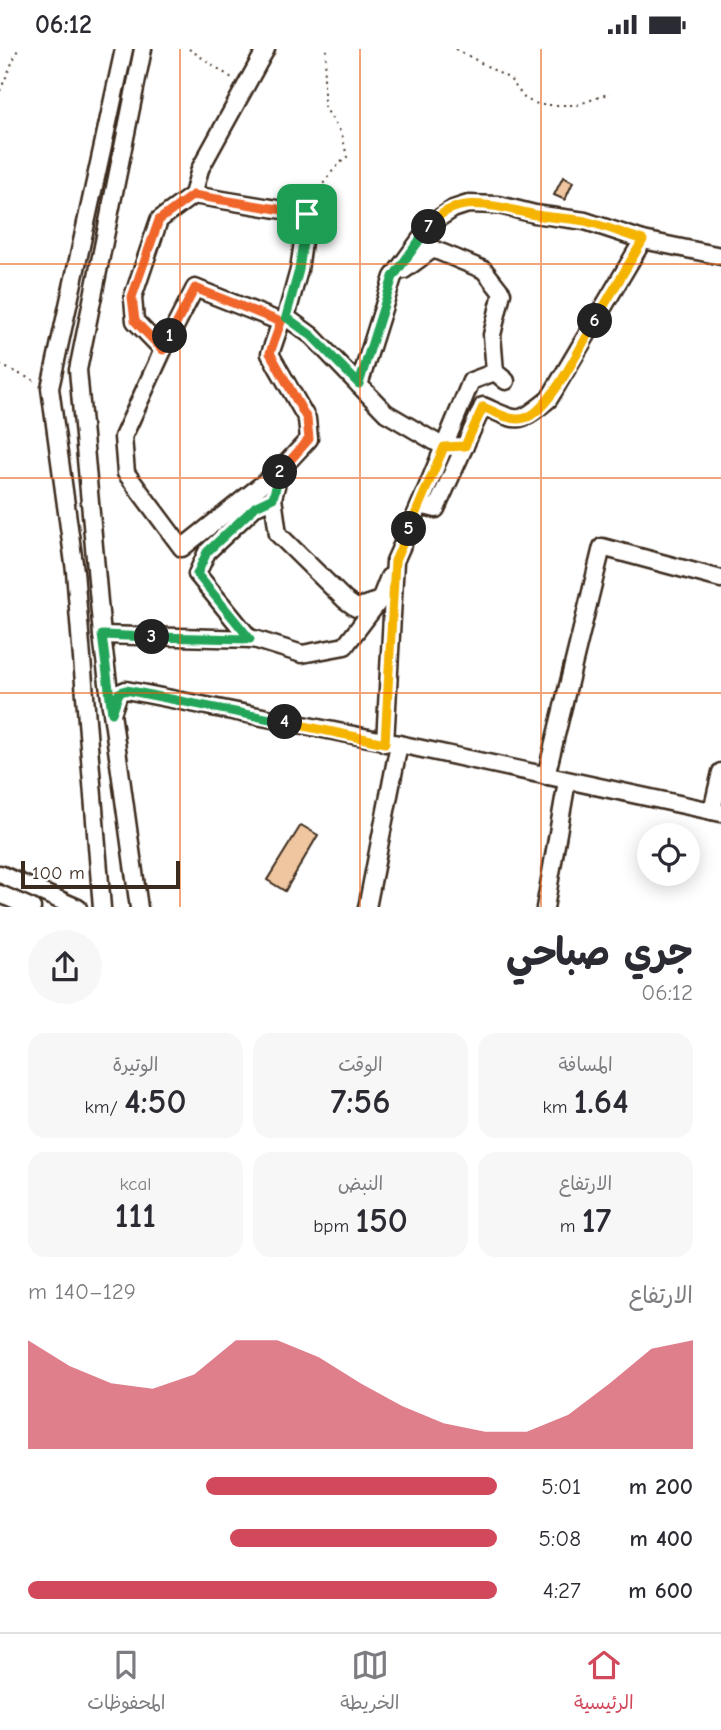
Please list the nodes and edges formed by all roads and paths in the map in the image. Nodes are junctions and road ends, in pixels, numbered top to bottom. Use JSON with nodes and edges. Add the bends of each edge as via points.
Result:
{"nodes":[{"id":1,"x":18,"y":49,"type":"edge"},
{"id":2,"x":124,"y":49,"type":"edge"},
{"id":3,"x":143,"y":49,"type":"edge"},
{"id":4,"x":189,"y":49,"type":"edge"},
{"id":5,"x":266,"y":49,"type":"edge"},
{"id":6,"x":327,"y":49,"type":"edge"},
{"id":7,"x":456,"y":49,"type":"edge"},
{"id":8,"x":245,"y":86,"type":"junction"},
{"id":9,"x":0,"y":91,"type":"edge"},
{"id":10,"x":610,"y":93,"type":"dead end"},
{"id":11,"x":193,"y":195,"type":"junction"},
{"id":12,"x":307,"y":214,"type":"junction"},
{"id":13,"x":643,"y":240,"type":"junction"},
{"id":14,"x":721,"y":256,"type":"edge"},
{"id":15,"x":393,"y":277,"type":"junction"},
{"id":16,"x":284,"y":320,"type":"junction"},
{"id":17,"x":163,"y":350,"type":"junction"},
{"id":18,"x":0,"y":365,"type":"edge"},
{"id":19,"x":359,"y":384,"type":"junction"},
{"id":20,"x":50,"y":388,"type":"junction"},
{"id":21,"x":465,"y":446,"type":"junction"},
{"id":22,"x":444,"y":447,"type":"junction"},
{"id":23,"x":280,"y":470,"type":"junction"},
{"id":24,"x":273,"y":498,"type":"junction"},
{"id":25,"x":420,"y":505,"type":"junction"},
{"id":26,"x":395,"y":561,"type":"junction"},
{"id":27,"x":721,"y":579,"type":"edge"},
{"id":28,"x":380,"y":600,"type":"junction"},
{"id":29,"x":102,"y":635,"type":"junction"},
{"id":30,"x":250,"y":639,"type":"junction"},
{"id":31,"x":112,"y":713,"type":"junction"},
{"id":32,"x":392,"y":743,"type":"junction"},
{"id":33,"x":721,"y":772,"type":"edge"},
{"id":34,"x":545,"y":776,"type":"junction"},
{"id":35,"x":567,"y":781,"type":"junction"},
{"id":36,"x":717,"y":812,"type":"edge"},
{"id":37,"x":0,"y":874,"type":"edge"},
{"id":38,"x":0,"y":894,"type":"edge"},
{"id":39,"x":30,"y":907,"type":"edge"},
{"id":40,"x":76,"y":907,"type":"edge"},
{"id":41,"x":102,"y":907,"type":"edge"},
{"id":42,"x":139,"y":907,"type":"edge"},
{"id":43,"x":367,"y":907,"type":"edge"},
{"id":44,"x":545,"y":907,"type":"edge"}],
"edges":[{"from":1,"to":9,"type":"path"},
{"from":2,"to":20,"type":"street"},
{"from":3,"to":29,"type":"street","via":[[78,369]]},
{"from":4,"to":8,"type":"path"},
{"from":5,"to":8,"type":"street"},
{"from":6,"to":12,"type":"path","via":[[324,106],[341,134],[347,157],[321,186]]},
{"from":7,"to":10,"type":"path","via":[[510,79],[525,99],[540,105],[577,106]]},
{"from":8,"to":11,"type":"street","via":[[200,169]]},
{"from":11,"to":12,"type":"street"},
{"from":11,"to":17,"type":"street","via":[[159,220],[132,297],[135,321]]},
{"from":12,"to":16,"type":"street","via":[[299,270]]},
{"from":13,"to":14,"type":"street"},
{"from":13,"to":15,"type":"street","via":[[585,221],[468,204],[433,222]]},
{"from":13,"to":21,"type":"street","via":[[549,400],[526,418],[510,418],[483,407]]},
{"from":15,"to":19,"type":"street"},
{"from":15,"to":22,"type":"street","via":[[433,249],[484,269],[502,293],[492,335],[500,377],[471,381]]},
{"from":16,"to":17,"type":"street","via":[[195,288]]},
{"from":16,"to":19,"type":"street","via":[[312,336]]},
{"from":16,"to":23,"type":"street","via":[[270,353],[307,419],[309,439]]},
{"from":17,"to":23,"type":"street","via":[[123,437],[126,473],[182,548]]},
{"from":18,"to":20,"type":"path"},
{"from":19,"to":22,"type":"street","via":[[386,412]]},
{"from":20,"to":41,"type":"street","via":[[75,571]]},
{"from":21,"to":22,"type":"street"},
{"from":21,"to":25,"type":"street","via":[[436,509]]},
{"from":22,"to":25,"type":"street"},
{"from":23,"to":24,"type":"street"},
{"from":24,"to":28,"type":"street","via":[[278,534],[345,600],[356,608]]},
{"from":24,"to":30,"type":"street","via":[[256,506],[207,552],[197,574]]},
{"from":25,"to":26,"type":"street"},
{"from":26,"to":28,"type":"street"},
{"from":26,"to":32,"type":"street"},
{"from":27,"to":34,"type":"street","via":[[602,547]]},
{"from":28,"to":30,"type":"street","via":[[345,646],[302,653]]},
{"from":29,"to":30,"type":"street"},
{"from":29,"to":31,"type":"street"},
{"from":31,"to":32,"type":"street","via":[[119,693],[126,690]]},
{"from":31,"to":42,"type":"street"},
{"from":32,"to":34,"type":"street"},
{"from":32,"to":43,"type":"street"},
{"from":33,"to":36,"type":"street"},
{"from":34,"to":35,"type":"street"},
{"from":35,"to":36,"type":"street"},
{"from":35,"to":44,"type":"street"},
{"from":37,"to":40,"type":"street"},
{"from":38,"to":39,"type":"street"}]}
